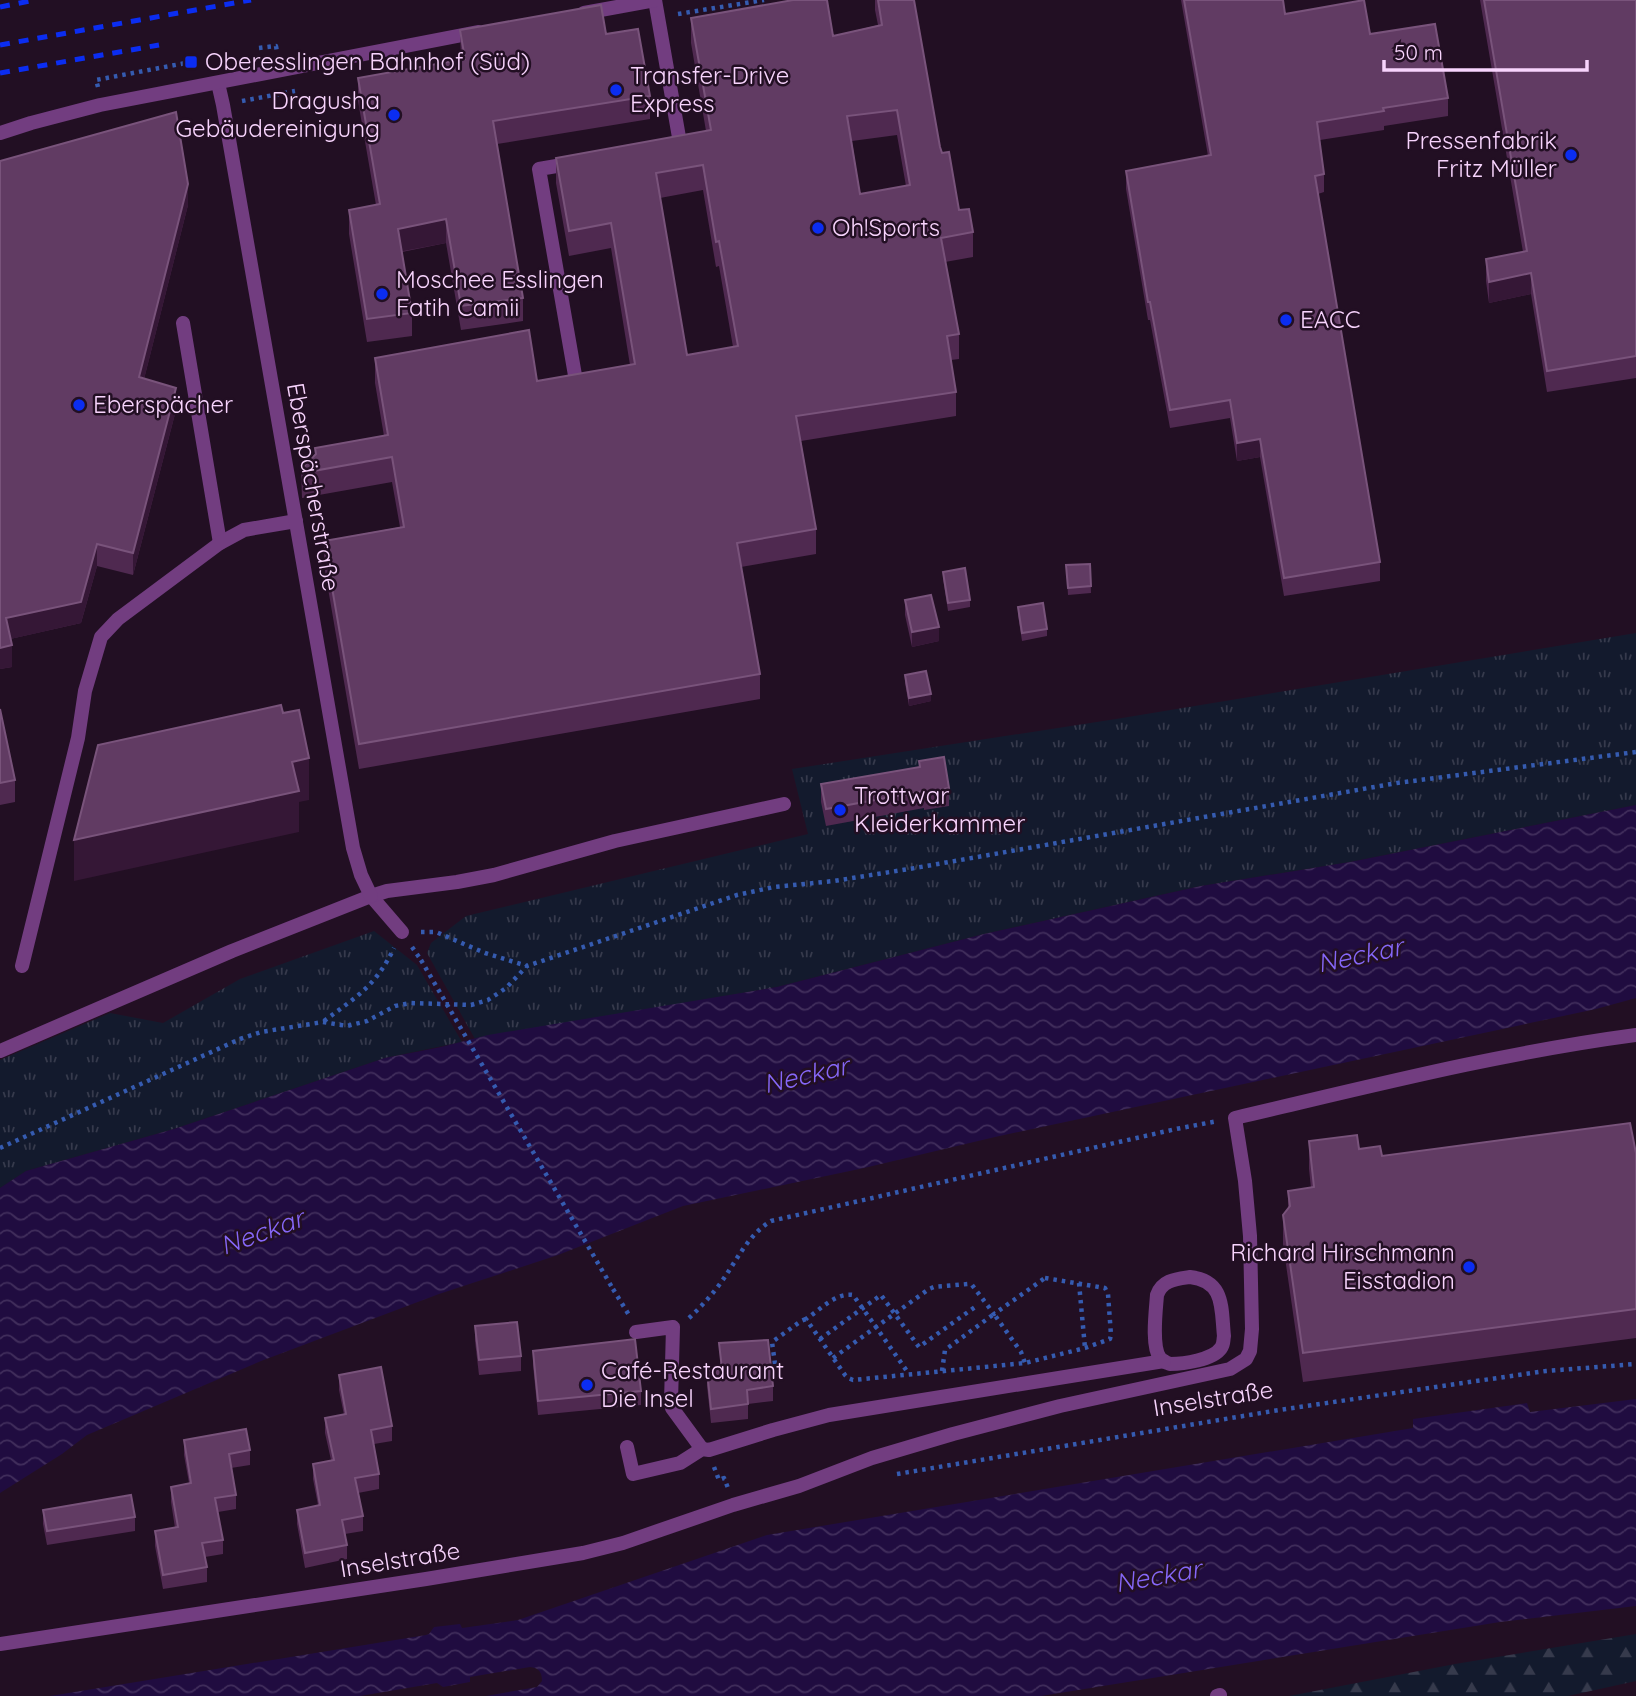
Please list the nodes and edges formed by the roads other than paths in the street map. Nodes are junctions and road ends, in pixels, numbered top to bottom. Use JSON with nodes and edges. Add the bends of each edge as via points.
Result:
{"nodes":[{"id":1,"x":655,"y":0,"type":"edge"},
{"id":2,"x":575,"y":14,"type":"edge"},
{"id":3,"x":492,"y":29,"type":"edge"},
{"id":4,"x":211,"y":84,"type":"junction"},
{"id":5,"x":0,"y":133,"type":"edge"},
{"id":6,"x":654,"y":148,"type":"edge"},
{"id":7,"x":590,"y":160,"type":"edge"},
{"id":8,"x":183,"y":323,"type":"dead end"},
{"id":9,"x":576,"y":381,"type":"edge"},
{"id":10,"x":296,"y":521,"type":"junction"},
{"id":11,"x":220,"y":543,"type":"junction"},
{"id":12,"x":784,"y":804,"type":"dead end"},
{"id":13,"x":371,"y":896,"type":"junction"},
{"id":14,"x":402,"y":932,"type":"road end"},
{"id":15,"x":22,"y":966,"type":"dead end"},
{"id":16,"x":1636,"y":1035,"type":"edge"},
{"id":17,"x":0,"y":1051,"type":"edge"},
{"id":18,"x":636,"y":1332,"type":"road end"},
{"id":19,"x":1170,"y":1363,"type":"junction"},
{"id":20,"x":1178,"y":1379,"type":"junction"},
{"id":21,"x":627,"y":1447,"type":"dead end"},
{"id":22,"x":705,"y":1450,"type":"junction"},
{"id":23,"x":0,"y":1644,"type":"edge"}],
"edges":[{"from":1,"to":2,"type":"street"},
{"from":1,"to":6,"type":"street","via":[[680,143]]},
{"from":3,"to":4,"type":"street"},
{"from":4,"to":5,"type":"street","via":[[100,105]]},
{"from":4,"to":10,"type":"street","name":"Eberspächerstraße","via":[[223,105]]},
{"from":7,"to":9,"type":"street","via":[[538,170]]},
{"from":8,"to":11,"type":"street"},
{"from":10,"to":11,"type":"street","via":[[244,530]]},
{"from":10,"to":13,"type":"street","name":"Eberspächerstraße","via":[[353,848]]},
{"from":11,"to":15,"type":"street","via":[[118,619],[101,637]]},
{"from":12,"to":13,"type":"street","via":[[615,841],[494,875]]},
{"from":13,"to":14,"type":"street","name":"Eberspächerstraße"},
{"from":13,"to":17,"type":"street"},
{"from":16,"to":20,"type":"street","name":"Inselstraße","via":[[1445,1069],[1234,1118],[1250,1236],[1250,1351],[1230,1369]]},
{"from":18,"to":22,"type":"street","via":[[673,1326],[672,1408]]},
{"from":19,"to":19,"type":"street","via":[[1159,1357],[1156,1343],[1158,1290],[1176,1279],[1200,1278],[1218,1292],[1223,1343],[1208,1358]]},
{"from":19,"to":20,"type":"street"},
{"from":19,"to":22,"type":"street","via":[[829,1415]]},
{"from":20,"to":23,"type":"street","name":"Inselstraße","via":[[897,1450],[799,1486],[583,1553]]},
{"from":21,"to":22,"type":"street","via":[[633,1474],[680,1464]]}]}
